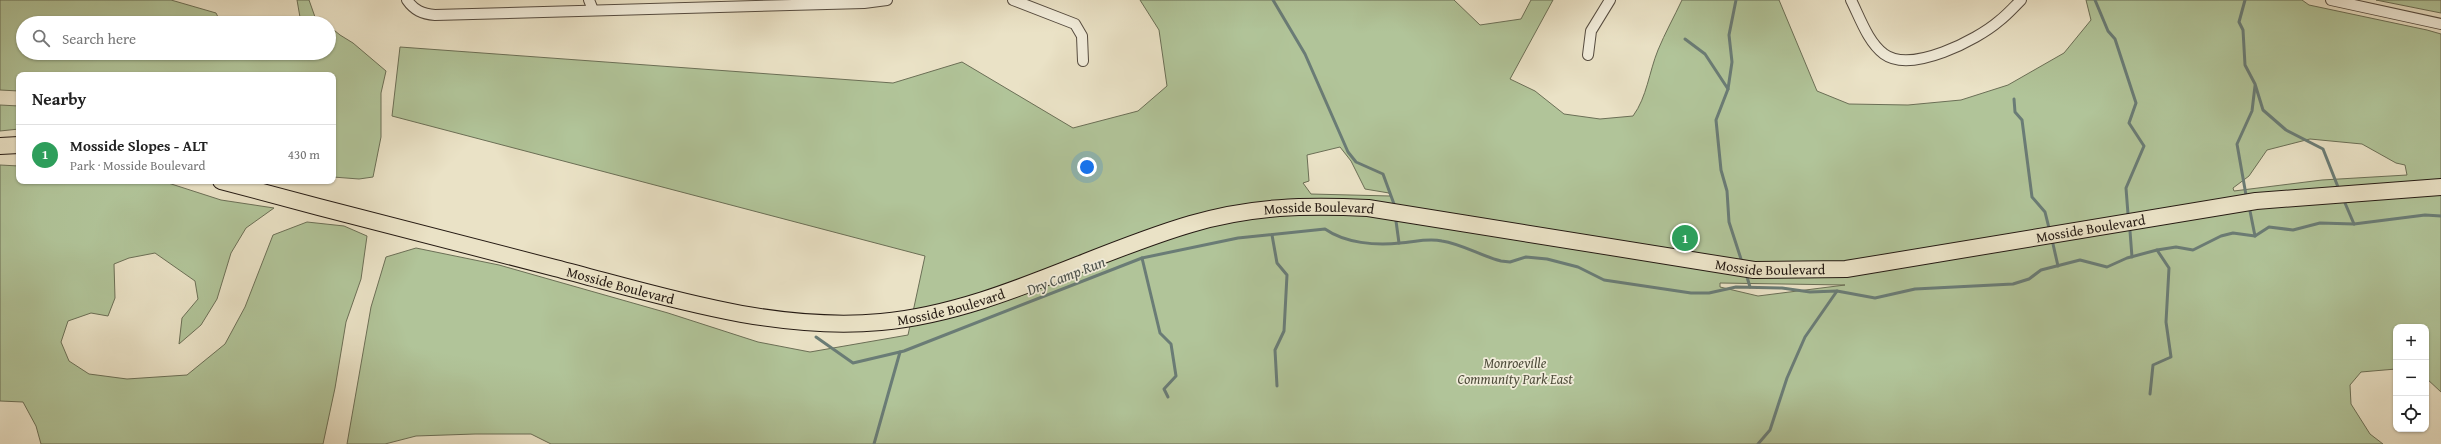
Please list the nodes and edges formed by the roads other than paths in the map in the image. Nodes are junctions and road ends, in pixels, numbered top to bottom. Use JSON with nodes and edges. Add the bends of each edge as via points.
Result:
{"nodes":[{"id":1,"x":407,"y":0,"type":"edge"},
{"id":2,"x":589,"y":0,"type":"edge"},
{"id":3,"x":887,"y":0,"type":"edge"},
{"id":4,"x":1013,"y":0,"type":"edge"},
{"id":5,"x":1610,"y":0,"type":"edge"},
{"id":6,"x":1851,"y":0,"type":"edge"},
{"id":7,"x":2021,"y":0,"type":"edge"},
{"id":8,"x":2331,"y":0,"type":"edge"},
{"id":9,"x":750,"y":3,"type":"edge"},
{"id":10,"x":593,"y":10,"type":"junction"},
{"id":11,"x":2441,"y":24,"type":"edge"},
{"id":12,"x":1588,"y":55,"type":"dead end"},
{"id":13,"x":1083,"y":61,"type":"dead end"},
{"id":14,"x":0,"y":146,"type":"edge"},
{"id":15,"x":16,"y":146,"type":"edge"},
{"id":16,"x":233,"y":184,"type":"edge"},
{"id":17,"x":2441,"y":187,"type":"edge"}],
"edges":[{"from":1,"to":10,"type":"street","via":[[415,10],[434,15]]},
{"from":2,"to":10,"type":"street"},
{"from":3,"to":9,"type":"street","via":[[864,3]]},
{"from":4,"to":13,"type":"street","via":[[1075,24],[1082,36]]},
{"from":5,"to":12,"type":"street","via":[[1591,31]]},
{"from":6,"to":7,"type":"street","via":[[1875,45],[1893,59],[1908,61],[1924,59],[1969,40],[1998,22]]},
{"from":8,"to":11,"type":"street"},
{"from":9,"to":10,"type":"street"},
{"from":14,"to":15,"type":"main road"},
{"from":16,"to":17,"type":"main road","name":"Mosside Boulevard","via":[[648,292],[765,318],[821,324],[882,322],[926,314],[979,301],[1190,224],[1258,210],[1308,205],[1368,208],[1754,270],[1846,270],[2256,201]]}]}
